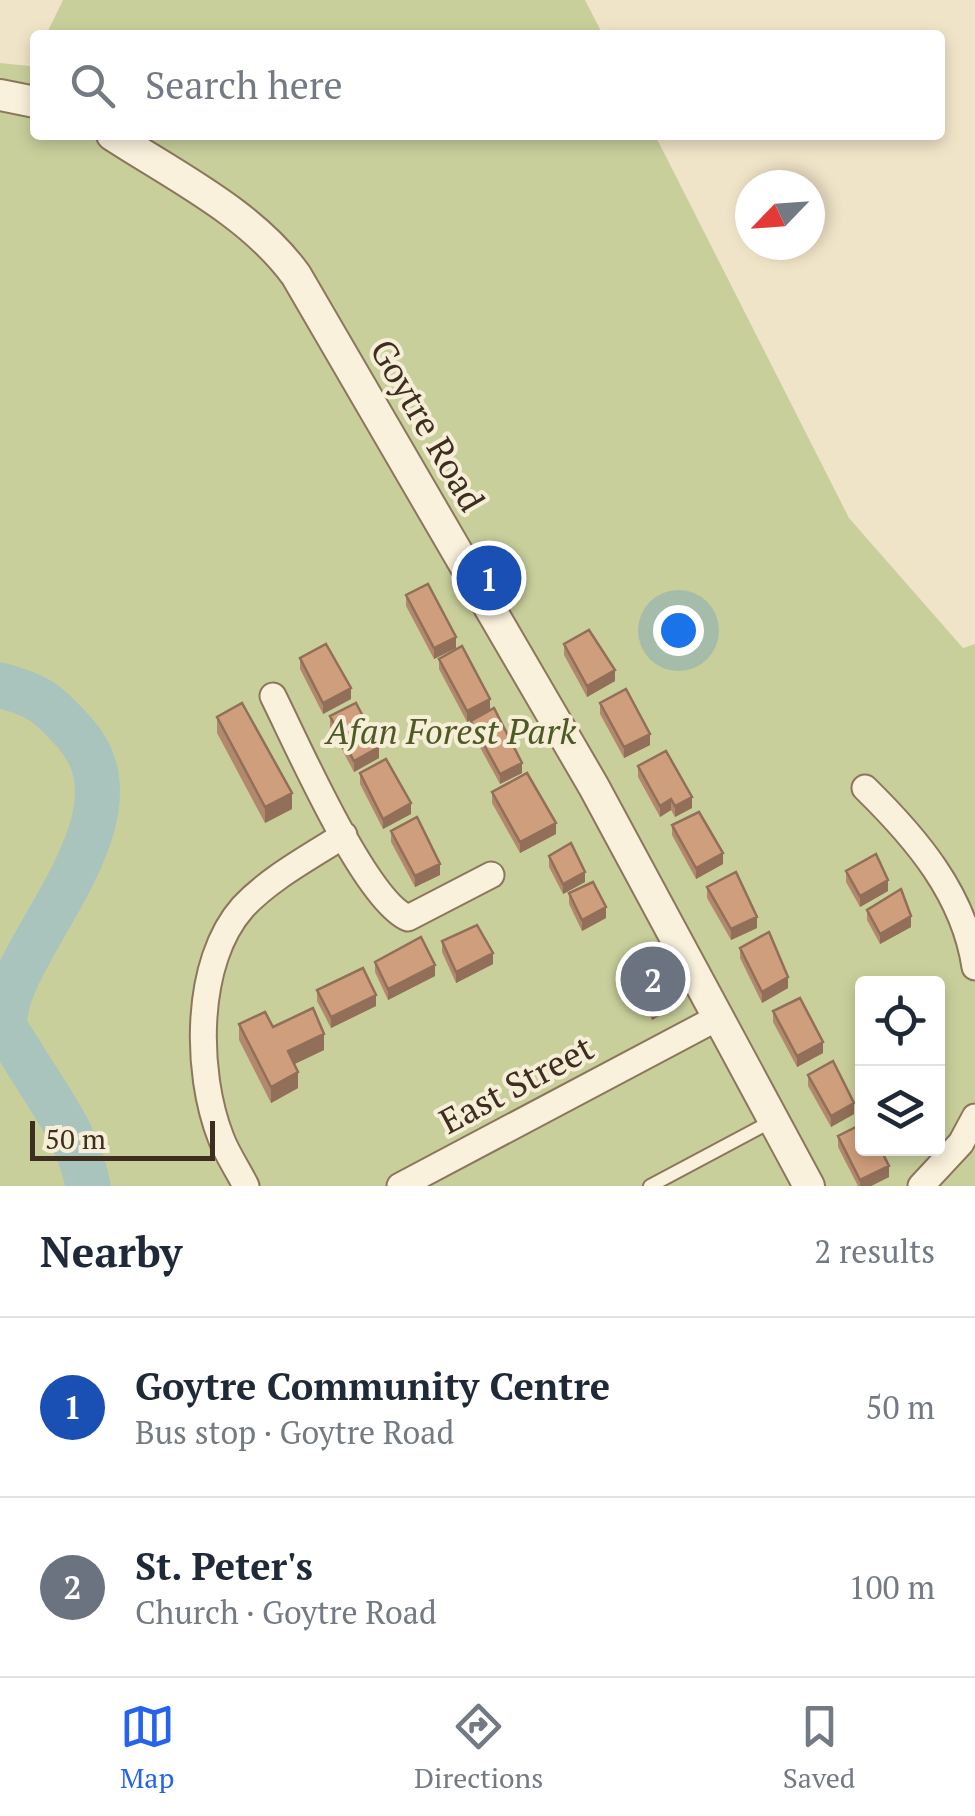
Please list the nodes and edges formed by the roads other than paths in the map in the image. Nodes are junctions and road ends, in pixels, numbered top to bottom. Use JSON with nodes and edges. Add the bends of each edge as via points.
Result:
{"nodes":[{"id":1,"x":0,"y":95,"type":"edge"},
{"id":2,"x":30,"y":101,"type":"edge"},
{"id":3,"x":120,"y":140,"type":"edge"},
{"id":4,"x":272,"y":696,"type":"dead end"},
{"id":5,"x":865,"y":788,"type":"dead end"},
{"id":6,"x":344,"y":835,"type":"junction"},
{"id":7,"x":491,"y":875,"type":"dead end"},
{"id":8,"x":975,"y":966,"type":"edge"},
{"id":9,"x":719,"y":1017,"type":"junction"},
{"id":10,"x":975,"y":1117,"type":"edge"},
{"id":11,"x":772,"y":1121,"type":"junction"},
{"id":12,"x":246,"y":1186,"type":"edge"},
{"id":13,"x":400,"y":1186,"type":"edge"},
{"id":14,"x":650,"y":1186,"type":"edge"},
{"id":15,"x":809,"y":1186,"type":"edge"},
{"id":16,"x":921,"y":1186,"type":"edge"}],
"edges":[{"from":1,"to":2,"type":"street"},
{"from":3,"to":9,"type":"street","name":"Goytre Road","via":[[253,228],[296,275],[586,771]]},
{"from":4,"to":6,"type":"street"},
{"from":5,"to":8,"type":"street","via":[[911,833],[944,880]]},
{"from":6,"to":7,"type":"street","via":[[392,911],[408,918]]},
{"from":6,"to":12,"type":"street","via":[[256,896],[218,943],[209,985],[209,1092],[221,1137]]},
{"from":9,"to":11,"type":"street","name":"Goytre Road"},
{"from":9,"to":13,"type":"street","name":"East Street"},
{"from":10,"to":16,"type":"street","via":[[961,1144]]},
{"from":11,"to":14,"type":"lane"},
{"from":11,"to":15,"type":"street","name":"Goytre Road"}]}
